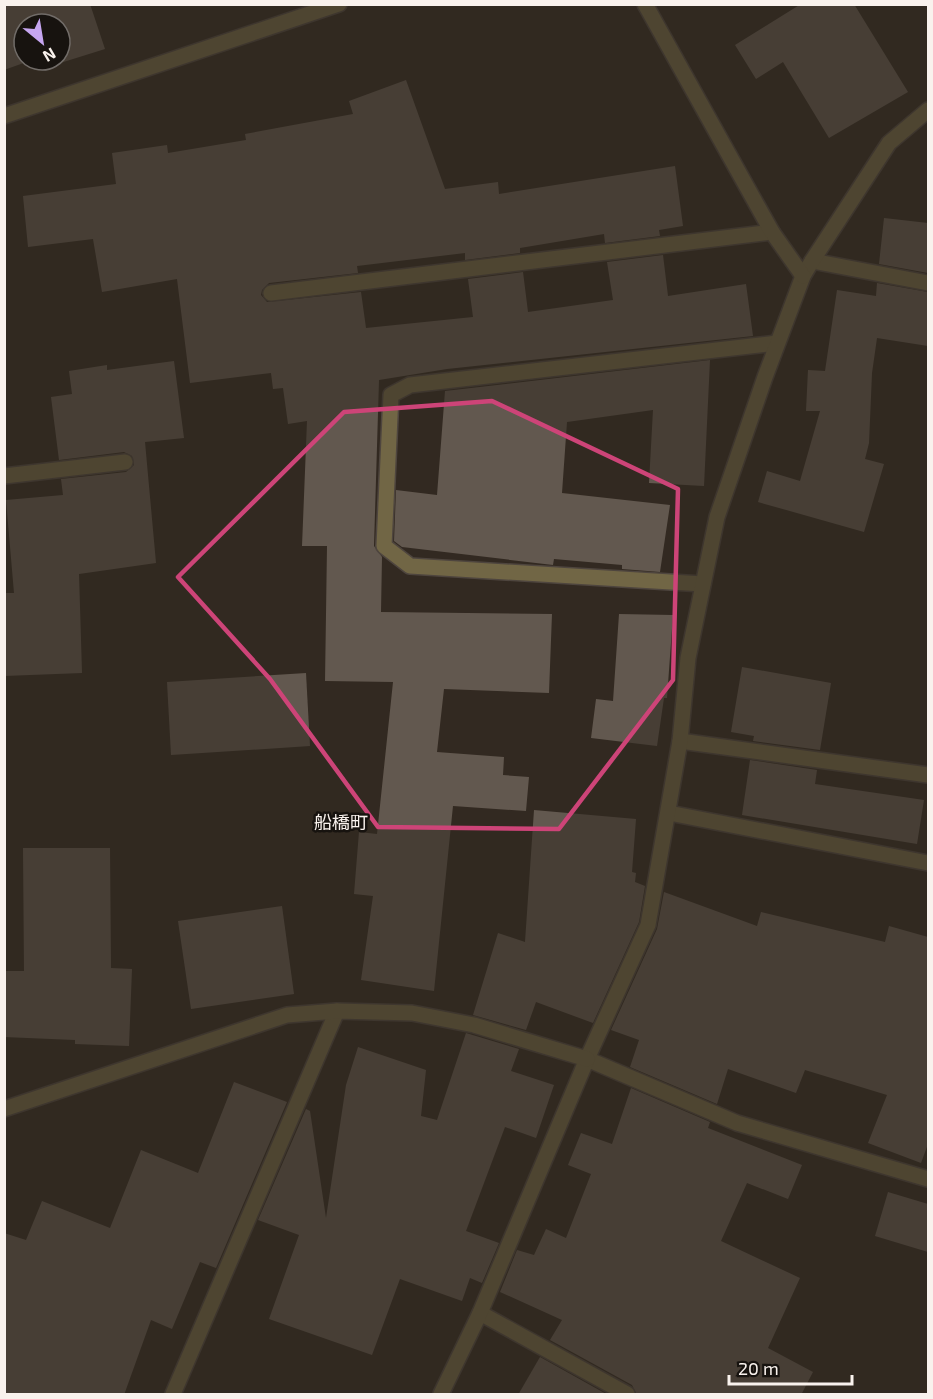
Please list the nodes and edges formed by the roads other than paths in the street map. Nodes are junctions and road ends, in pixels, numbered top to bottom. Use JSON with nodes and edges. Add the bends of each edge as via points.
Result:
{"nodes":[{"id":1,"x":339,"y":4,"type":"edge"},
{"id":2,"x":645,"y":4,"type":"edge"},
{"id":3,"x":928,"y":110,"type":"edge"},
{"id":4,"x":4,"y":116,"type":"edge"},
{"id":5,"x":772,"y":232,"type":"junction"},
{"id":6,"x":812,"y":261,"type":"junction"},
{"id":7,"x":803,"y":276,"type":"junction"},
{"id":8,"x":928,"y":283,"type":"edge"},
{"id":9,"x":272,"y":293,"type":"dead end"},
{"id":10,"x":777,"y":343,"type":"junction"},
{"id":11,"x":125,"y":462,"type":"dead end"},
{"id":12,"x":4,"y":476,"type":"edge"},
{"id":13,"x":703,"y":584,"type":"junction"},
{"id":14,"x":680,"y":741,"type":"junction"},
{"id":15,"x":928,"y":775,"type":"edge"},
{"id":16,"x":669,"y":813,"type":"junction"},
{"id":17,"x":928,"y":863,"type":"edge"},
{"id":18,"x":338,"y":1011,"type":"junction"},
{"id":19,"x":587,"y":1059,"type":"junction"},
{"id":20,"x":4,"y":1109,"type":"edge"},
{"id":21,"x":928,"y":1179,"type":"edge"},
{"id":22,"x":480,"y":1313,"type":"junction"},
{"id":23,"x":173,"y":1395,"type":"edge"},
{"id":24,"x":441,"y":1395,"type":"edge"},
{"id":25,"x":627,"y":1395,"type":"edge"}],
"edges":[{"from":1,"to":4,"type":"street"},
{"from":2,"to":5,"type":"street"},
{"from":3,"to":6,"type":"street","via":[[889,143]]},
{"from":5,"to":7,"type":"street"},
{"from":5,"to":9,"type":"street"},
{"from":6,"to":7,"type":"street"},
{"from":6,"to":8,"type":"street"},
{"from":7,"to":10,"type":"street"},
{"from":10,"to":13,"type":"street","via":[[717,517]]},
{"from":10,"to":13,"type":"street","via":[[410,385],[391,395],[384,546],[410,566]]},
{"from":11,"to":12,"type":"street"},
{"from":13,"to":14,"type":"street","via":[[688,658]]},
{"from":14,"to":15,"type":"street"},
{"from":14,"to":16,"type":"street"},
{"from":16,"to":17,"type":"street"},
{"from":16,"to":19,"type":"street","via":[[648,925]]},
{"from":18,"to":19,"type":"street","via":[[412,1013],[474,1025]]},
{"from":18,"to":20,"type":"street","via":[[287,1016]]},
{"from":18,"to":23,"type":"street"},
{"from":19,"to":21,"type":"street","via":[[737,1123]]},
{"from":19,"to":22,"type":"street"},
{"from":22,"to":24,"type":"street"},
{"from":22,"to":25,"type":"street"}]}
